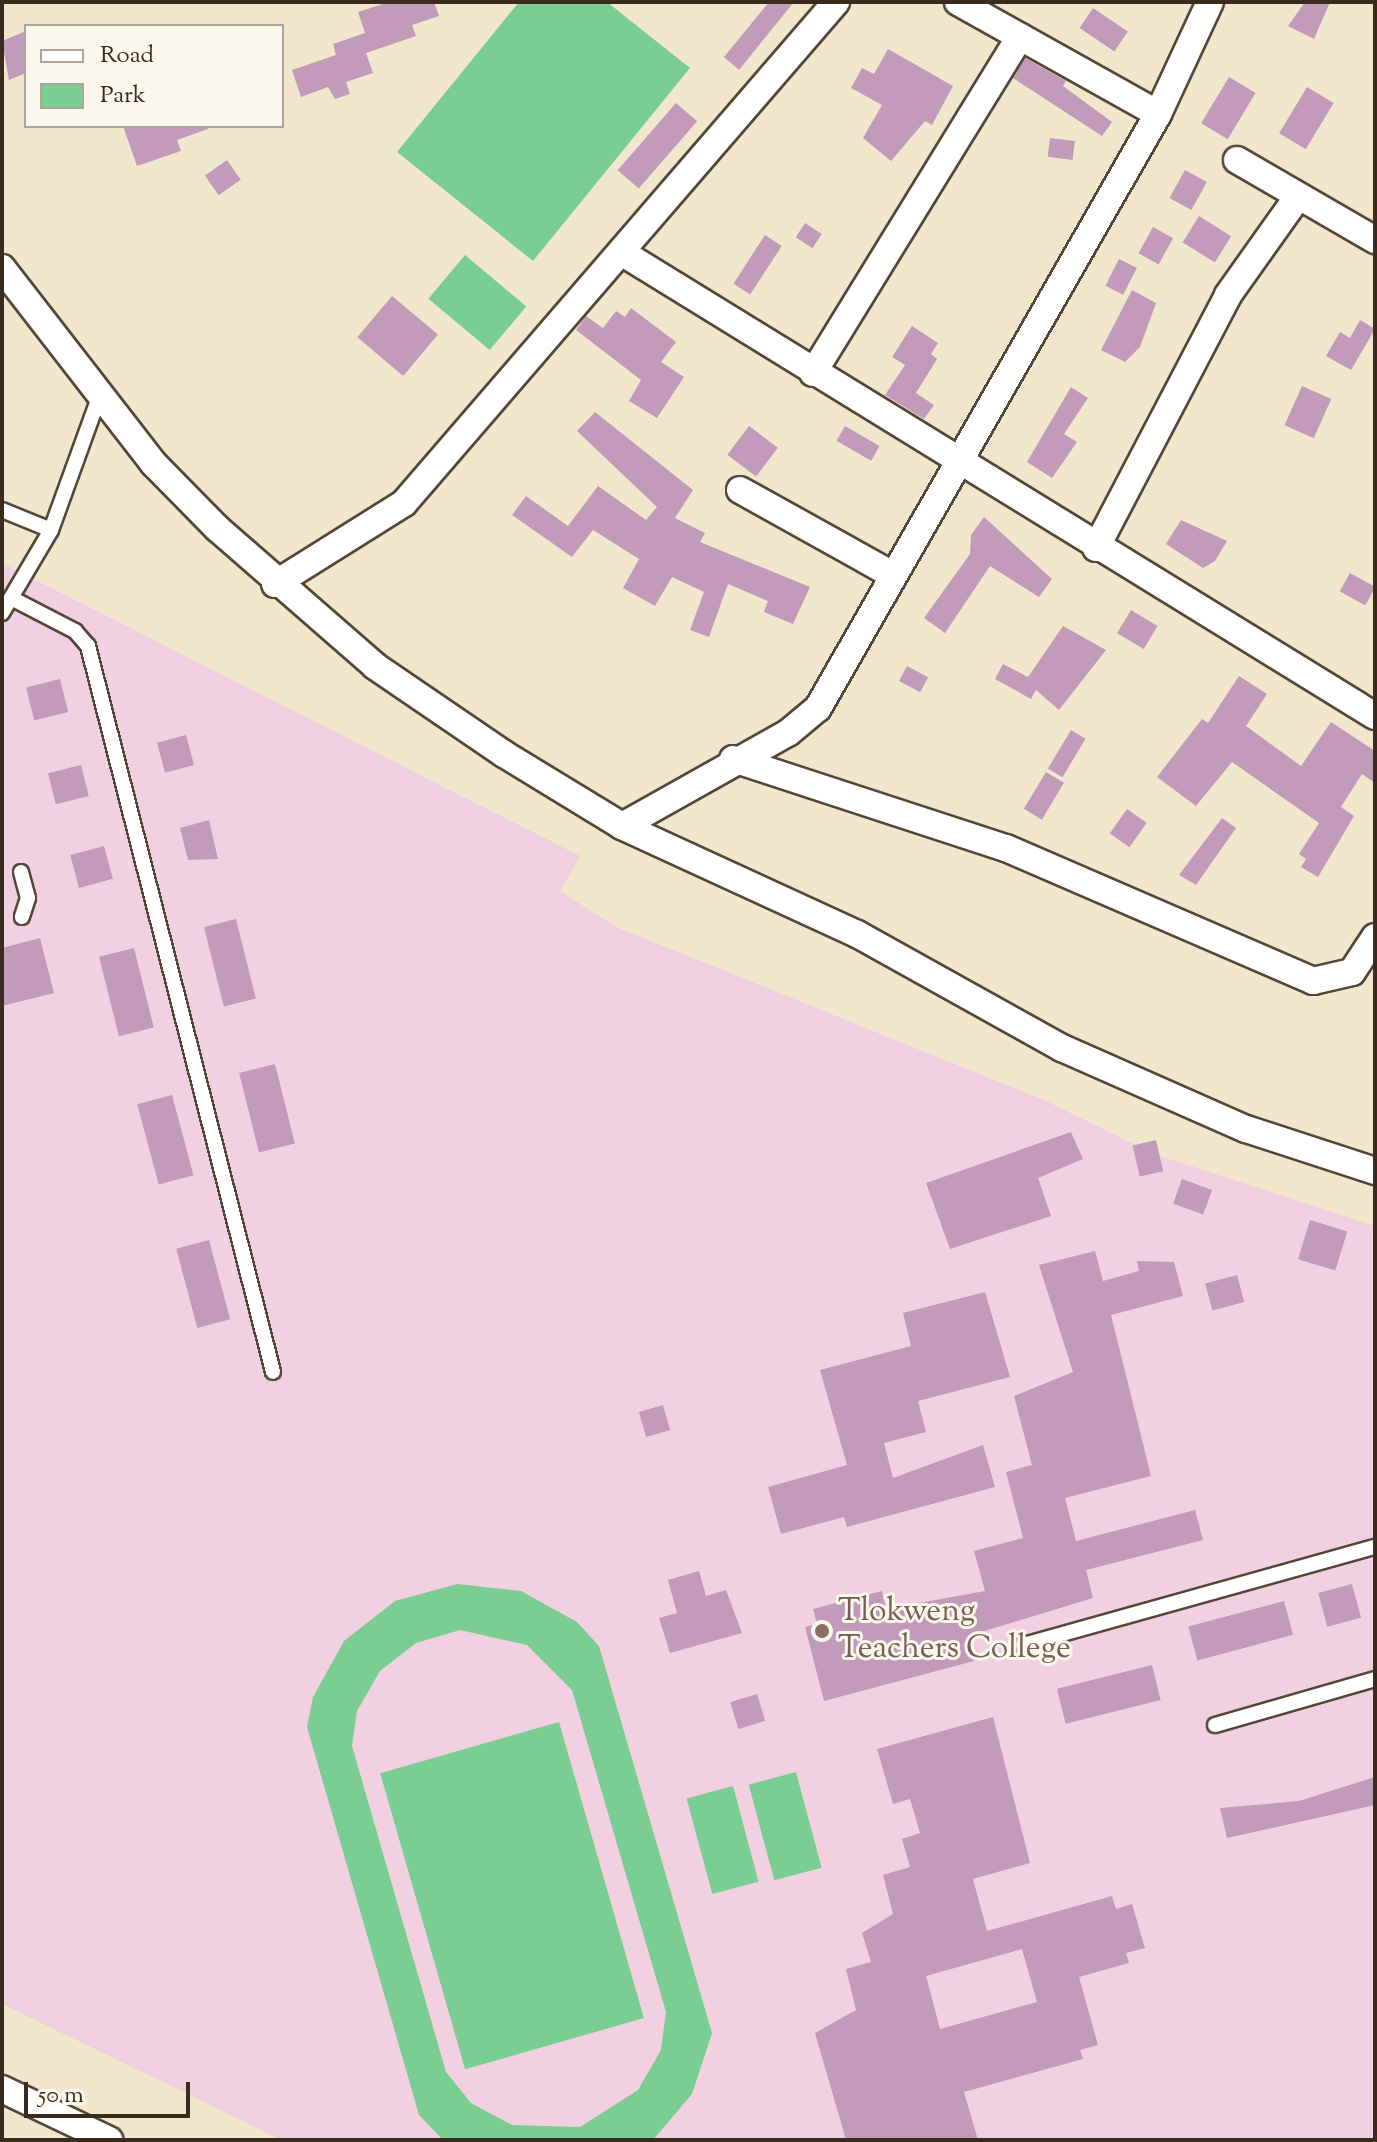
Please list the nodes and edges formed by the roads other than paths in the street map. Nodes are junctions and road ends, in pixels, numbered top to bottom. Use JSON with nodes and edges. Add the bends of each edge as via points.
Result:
{"nodes":[{"id":1,"x":836,"y":2,"type":"edge"},
{"id":2,"x":958,"y":2,"type":"edge"},
{"id":3,"x":1210,"y":2,"type":"edge"},
{"id":4,"x":1020,"y":36,"type":"junction"},
{"id":5,"x":1158,"y":114,"type":"junction"},
{"id":6,"x":1237,"y":160,"type":"dead end"},
{"id":7,"x":1297,"y":198,"type":"junction"},
{"id":8,"x":1375,"y":240,"type":"edge"},
{"id":9,"x":621,"y":252,"type":"junction"},
{"id":10,"x":2,"y":268,"type":"edge"},
{"id":11,"x":813,"y":373,"type":"junction"},
{"id":12,"x":100,"y":395,"type":"junction"},
{"id":13,"x":956,"y":463,"type":"junction"},
{"id":14,"x":740,"y":490,"type":"dead end"},
{"id":15,"x":2,"y":510,"type":"edge"},
{"id":16,"x":51,"y":530,"type":"junction"},
{"id":17,"x":1096,"y":548,"type":"junction"},
{"id":18,"x":891,"y":574,"type":"junction"},
{"id":19,"x":275,"y":584,"type":"junction"},
{"id":20,"x":15,"y":600,"type":"junction"},
{"id":21,"x":2,"y":613,"type":"edge"},
{"id":22,"x":1375,"y":716,"type":"edge"},
{"id":23,"x":733,"y":759,"type":"junction"},
{"id":24,"x":622,"y":826,"type":"junction"},
{"id":25,"x":21,"y":872,"type":"dead end"},
{"id":26,"x":22,"y":917,"type":"dead end"},
{"id":27,"x":1375,"y":937,"type":"edge"},
{"id":28,"x":1375,"y":1171,"type":"edge"},
{"id":29,"x":273,"y":1372,"type":"dead end"},
{"id":30,"x":1375,"y":1547,"type":"edge"},
{"id":31,"x":1023,"y":1645,"type":"dead end"},
{"id":32,"x":1375,"y":1679,"type":"edge"},
{"id":33,"x":1215,"y":1725,"type":"dead end"},
{"id":34,"x":2,"y":2089,"type":"edge"},
{"id":35,"x":109,"y":2140,"type":"edge"}],
"edges":[{"from":1,"to":9,"type":"street"},
{"from":2,"to":4,"type":"street"},
{"from":3,"to":5,"type":"street"},
{"from":4,"to":5,"type":"street"},
{"from":4,"to":11,"type":"street"},
{"from":5,"to":13,"type":"street"},
{"from":6,"to":7,"type":"street"},
{"from":7,"to":8,"type":"street"},
{"from":7,"to":17,"type":"street","via":[[1228,295]]},
{"from":9,"to":11,"type":"street"},
{"from":9,"to":19,"type":"street","via":[[404,503]]},
{"from":10,"to":12,"type":"street"},
{"from":11,"to":13,"type":"street"},
{"from":12,"to":16,"type":"lane"},
{"from":12,"to":19,"type":"street","via":[[154,464]]},
{"from":13,"to":17,"type":"street"},
{"from":13,"to":18,"type":"street"},
{"from":14,"to":18,"type":"street"},
{"from":15,"to":16,"type":"lane"},
{"from":16,"to":20,"type":"lane"},
{"from":17,"to":22,"type":"street"},
{"from":18,"to":23,"type":"street","via":[[818,708],[788,733]]},
{"from":19,"to":24,"type":"street","via":[[375,666]]},
{"from":20,"to":21,"type":"lane"},
{"from":20,"to":29,"type":"lane","via":[[75,631],[88,646]]},
{"from":23,"to":24,"type":"street"},
{"from":23,"to":27,"type":"street","via":[[1006,848],[1313,981],[1352,972]]},
{"from":24,"to":28,"type":"street","via":[[857,934],[1062,1048],[1246,1129]]},
{"from":25,"to":26,"type":"lane","via":[[28,898]]},
{"from":30,"to":31,"type":"lane"},
{"from":32,"to":33,"type":"lane"},
{"from":34,"to":35,"type":"street"}]}
